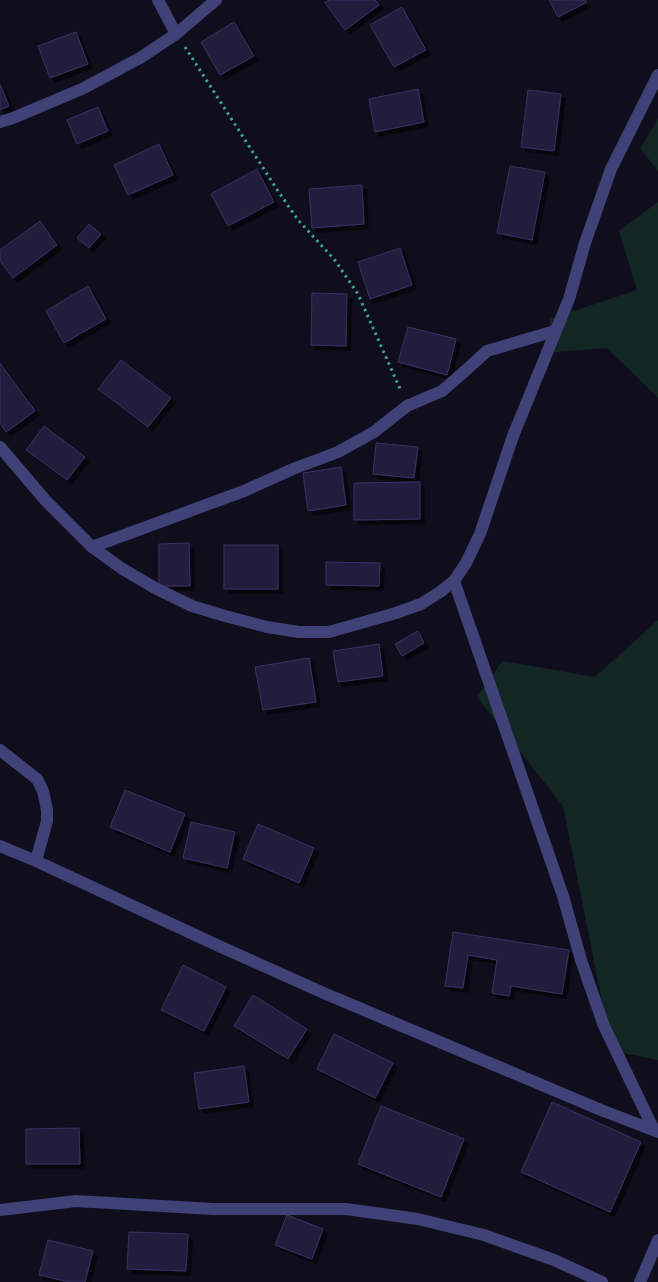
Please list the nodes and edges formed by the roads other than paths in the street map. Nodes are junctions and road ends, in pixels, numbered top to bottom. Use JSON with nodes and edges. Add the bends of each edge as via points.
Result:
{"nodes":[{"id":1,"x":158,"y":0,"type":"edge"},
{"id":2,"x":216,"y":0,"type":"edge"},
{"id":3,"x":176,"y":34,"type":"junction"},
{"id":4,"x":658,"y":75,"type":"edge"},
{"id":5,"x":0,"y":122,"type":"edge"},
{"id":6,"x":555,"y":331,"type":"junction"},
{"id":7,"x":0,"y":447,"type":"edge"},
{"id":8,"x":92,"y":547,"type":"junction"},
{"id":9,"x":454,"y":581,"type":"junction"},
{"id":10,"x":0,"y":750,"type":"edge"},
{"id":11,"x":0,"y":846,"type":"edge"},
{"id":12,"x":36,"y":861,"type":"junction"},
{"id":13,"x":656,"y":1131,"type":"edge"},
{"id":14,"x":0,"y":1210,"type":"edge"},
{"id":15,"x":658,"y":1240,"type":"edge"},
{"id":16,"x":602,"y":1282,"type":"edge"},
{"id":17,"x":640,"y":1282,"type":"edge"}],
"edges":[{"from":1,"to":3,"type":"street"},
{"from":2,"to":3,"type":"street"},
{"from":3,"to":5,"type":"street","via":[[140,58],[82,89]]},
{"from":4,"to":6,"type":"street","via":[[611,169],[569,299]]},
{"from":6,"to":8,"type":"street","via":[[487,351],[442,391],[407,406],[374,432],[338,452],[244,491]]},
{"from":6,"to":9,"type":"street","via":[[512,436],[480,534]]},
{"from":7,"to":8,"type":"street","via":[[46,501]]},
{"from":8,"to":9,"type":"street","via":[[121,568],[192,606],[266,627],[299,632],[329,632],[396,613],[421,604]]},
{"from":9,"to":13,"type":"street","via":[[563,896],[604,1026]]},
{"from":10,"to":12,"type":"street","via":[[36,779],[44,791],[47,821]]},
{"from":11,"to":12,"type":"street"},
{"from":12,"to":13,"type":"street","via":[[326,994]]},
{"from":14,"to":16,"type":"street","via":[[76,1200],[213,1209],[346,1209],[418,1219],[484,1235],[554,1260]]},
{"from":15,"to":17,"type":"street"}]}
